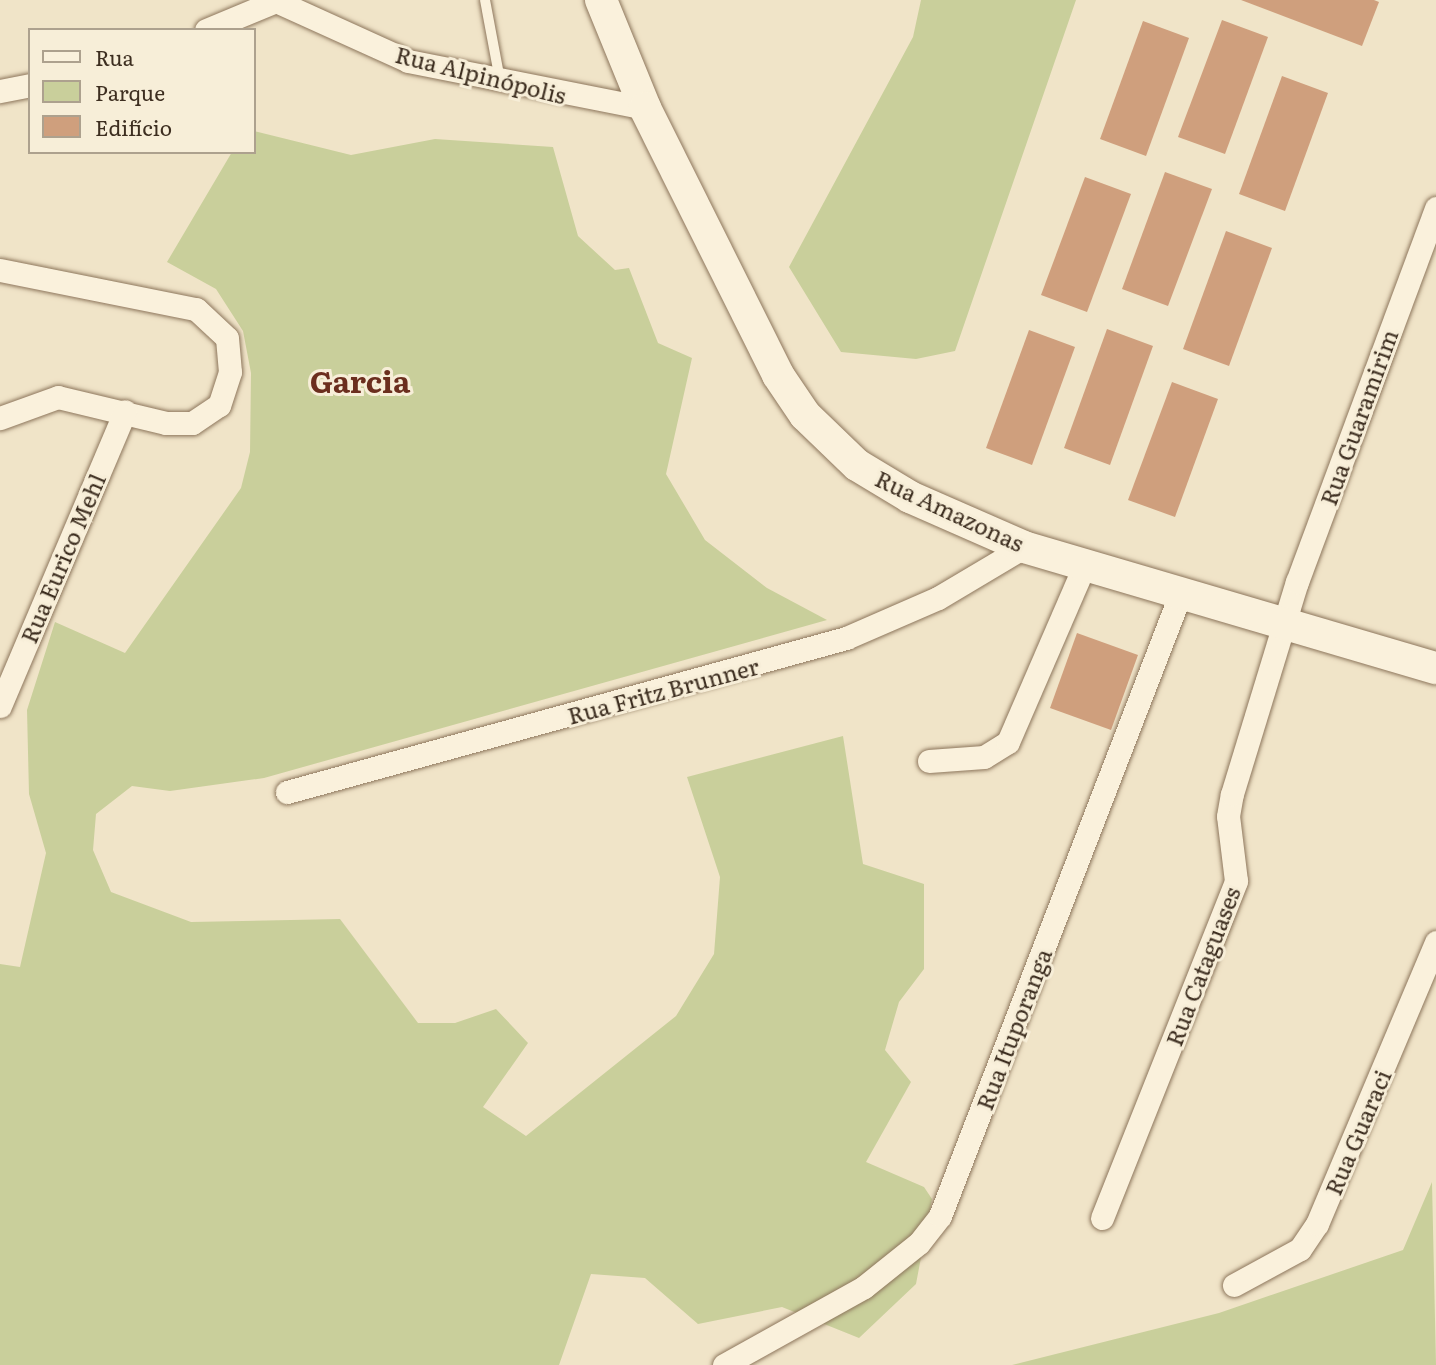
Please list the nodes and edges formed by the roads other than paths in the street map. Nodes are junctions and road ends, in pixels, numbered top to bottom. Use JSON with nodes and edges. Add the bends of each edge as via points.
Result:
{"nodes":[{"id":1,"x":276,"y":0,"type":"edge"},
{"id":2,"x":485,"y":0,"type":"edge"},
{"id":3,"x":601,"y":0,"type":"edge"},
{"id":4,"x":211,"y":28,"type":"edge"},
{"id":5,"x":501,"y":84,"type":"junction"},
{"id":6,"x":28,"y":85,"type":"edge"},
{"id":7,"x":0,"y":91,"type":"edge"},
{"id":8,"x":645,"y":108,"type":"junction"},
{"id":9,"x":1436,"y":208,"type":"edge"},
{"id":10,"x":0,"y":270,"type":"edge"},
{"id":11,"x":125,"y":411,"type":"junction"},
{"id":12,"x":0,"y":418,"type":"edge"},
{"id":13,"x":1024,"y":547,"type":"junction"},
{"id":14,"x":1084,"y":566,"type":"junction"},
{"id":15,"x":1180,"y":595,"type":"junction"},
{"id":16,"x":1282,"y":627,"type":"junction"},
{"id":17,"x":1436,"y":668,"type":"edge"},
{"id":18,"x":0,"y":706,"type":"edge"},
{"id":19,"x":929,"y":761,"type":"dead end"},
{"id":20,"x":287,"y":792,"type":"dead end"},
{"id":21,"x":1436,"y":942,"type":"edge"},
{"id":22,"x":1102,"y":1218,"type":"dead end"},
{"id":23,"x":1234,"y":1285,"type":"dead end"},
{"id":24,"x":724,"y":1365,"type":"edge"}],
"edges":[{"from":1,"to":4,"type":"street","name":"Rua Alpinópolis"},
{"from":1,"to":5,"type":"street","name":"Rua Alpinópolis","via":[[408,61]]},
{"from":2,"to":5,"type":"lane"},
{"from":3,"to":8,"type":"main road","name":"Rua Amazonas"},
{"from":5,"to":8,"type":"street","name":"Rua Alpinópolis"},
{"from":6,"to":7,"type":"street"},
{"from":8,"to":13,"type":"main road","name":"Rua Amazonas","via":[[759,339],[805,415],[857,465],[920,501]]},
{"from":9,"to":16,"type":"street","name":"Rua Guaramirim"},
{"from":10,"to":11,"type":"street","via":[[168,300],[196,309],[227,338],[230,372],[219,405],[192,423],[166,423]]},
{"from":11,"to":12,"type":"street","via":[[58,397]]},
{"from":11,"to":18,"type":"street","name":"Rua Eurico Mehl"},
{"from":13,"to":14,"type":"main road","name":"Rua Amazonas"},
{"from":13,"to":20,"type":"street","name":"Rua Fritz Brunner","via":[[938,598],[846,638]]},
{"from":14,"to":15,"type":"main road","name":"Rua Amazonas"},
{"from":14,"to":19,"type":"street","via":[[1008,742],[984,757]]},
{"from":15,"to":16,"type":"main road","name":"Rua Amazonas"},
{"from":15,"to":24,"type":"street","name":"Rua Ituporanga","via":[[940,1216],[919,1243],[864,1287]]},
{"from":16,"to":17,"type":"main road","name":"Rua Amazonas"},
{"from":16,"to":22,"type":"street","name":"Rua Cataguases","via":[[1230,805],[1236,881]]},
{"from":21,"to":23,"type":"street","name":"Rua Guaraci","via":[[1317,1224],[1300,1249]]}]}
